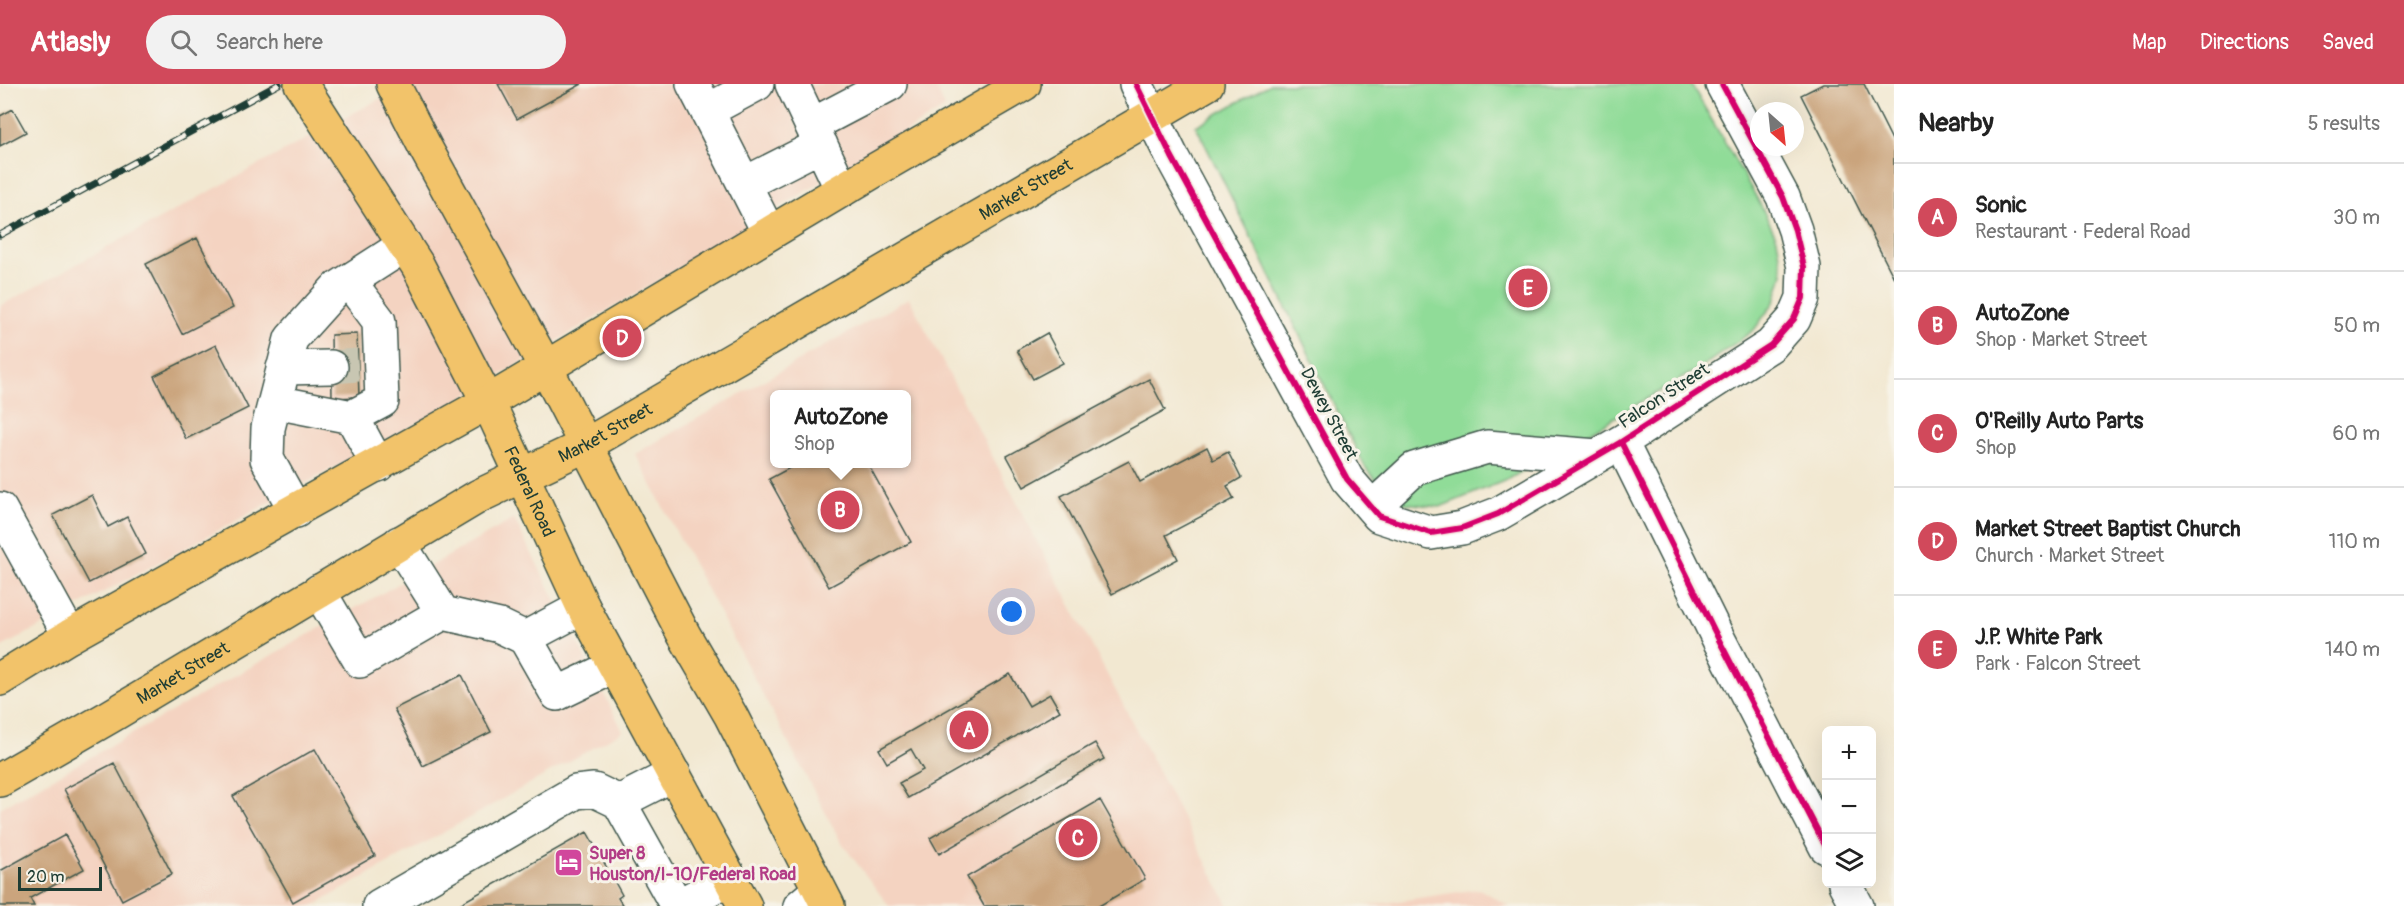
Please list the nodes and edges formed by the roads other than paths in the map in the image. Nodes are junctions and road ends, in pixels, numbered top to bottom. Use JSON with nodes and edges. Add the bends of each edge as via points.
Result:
{"nodes":[{"id":1,"x":301,"y":84,"type":"edge"},
{"id":2,"x":393,"y":84,"type":"edge"},
{"id":3,"x":757,"y":84,"type":"edge"},
{"id":4,"x":792,"y":84,"type":"edge"},
{"id":5,"x":890,"y":84,"type":"edge"},
{"id":6,"x":1024,"y":84,"type":"edge"},
{"id":7,"x":1136,"y":84,"type":"edge"},
{"id":8,"x":1207,"y":84,"type":"edge"},
{"id":9,"x":1722,"y":84,"type":"edge"},
{"id":10,"x":700,"y":97,"type":"edge"},
{"id":11,"x":1152,"y":116,"type":"junction"},
{"id":12,"x":816,"y":135,"type":"junction"},
{"id":13,"x":744,"y":184,"type":"junction"},
{"id":14,"x":842,"y":190,"type":"junction"},
{"id":15,"x":769,"y":234,"type":"junction"},
{"id":16,"x":405,"y":244,"type":"junction"},
{"id":17,"x":349,"y":281,"type":"junction"},
{"id":18,"x":357,"y":365,"type":"junction"},
{"id":19,"x":284,"y":368,"type":"junction"},
{"id":20,"x":546,"y":368,"type":"junction"},
{"id":21,"x":275,"y":402,"type":"junction"},
{"id":22,"x":488,"y":402,"type":"junction"},
{"id":23,"x":352,"y":417,"type":"junction"},
{"id":24,"x":586,"y":445,"type":"junction"},
{"id":25,"x":1609,"y":449,"type":"junction"},
{"id":26,"x":378,"y":465,"type":"junction"},
{"id":27,"x":522,"y":475,"type":"junction"},
{"id":28,"x":1372,"y":508,"type":"junction"},
{"id":29,"x":0,"y":509,"type":"edge"},
{"id":30,"x":296,"y":511,"type":"junction"},
{"id":31,"x":399,"y":543,"type":"junction"},
{"id":32,"x":319,"y":591,"type":"junction"},
{"id":33,"x":583,"y":607,"type":"junction"},
{"id":34,"x":443,"y":613,"type":"junction"},
{"id":35,"x":70,"y":636,"type":"junction"},
{"id":36,"x":525,"y":638,"type":"junction"},
{"id":37,"x":615,"y":666,"type":"junction"},
{"id":38,"x":0,"y":679,"type":"edge"},
{"id":39,"x":674,"y":774,"type":"junction"},
{"id":40,"x":0,"y":780,"type":"edge"},
{"id":41,"x":619,"y":802,"type":"junction"},
{"id":42,"x":1822,"y":837,"type":"edge"},
{"id":43,"x":730,"y":878,"type":"junction"},
{"id":44,"x":1847,"y":888,"type":"edge"},
{"id":45,"x":816,"y":901,"type":"edge"},
{"id":46,"x":379,"y":906,"type":"edge"},
{"id":47,"x":677,"y":906,"type":"edge"},
{"id":48,"x":745,"y":906,"type":"edge"},
{"id":49,"x":1857,"y":906,"type":"edge"}],
"edges":[{"from":1,"to":16,"type":"main road","name":"Federal Road"},
{"from":2,"to":20,"type":"main road"},
{"from":3,"to":10,"type":"street"},
{"from":4,"to":12,"type":"street"},
{"from":5,"to":12,"type":"street"},
{"from":6,"to":14,"type":"main road"},
{"from":7,"to":11,"type":"street","name":"Dewey Street"},
{"from":8,"to":11,"type":"main road","name":"Market Street"},
{"from":9,"to":25,"type":"street","name":"Falcon Street","via":[[1783,197],[1804,267],[1803,298],[1794,319],[1771,345]]},
{"from":10,"to":13,"type":"street"},
{"from":11,"to":24,"type":"main road","name":"Market Street"},
{"from":11,"to":28,"type":"street","name":"Dewey Street","via":[[1347,479]]},
{"from":12,"to":13,"type":"street"},
{"from":12,"to":14,"type":"street"},
{"from":13,"to":15,"type":"street"},
{"from":14,"to":15,"type":"main road"},
{"from":15,"to":20,"type":"main road"},
{"from":16,"to":17,"type":"street"},
{"from":16,"to":22,"type":"main road","name":"Federal Road"},
{"from":17,"to":18,"type":"street","via":[[379,321]]},
{"from":17,"to":19,"type":"street","via":[[335,290],[291,339]]},
{"from":18,"to":19,"type":"street"},
{"from":18,"to":23,"type":"street","via":[[382,401]]},
{"from":19,"to":21,"type":"street"},
{"from":20,"to":22,"type":"main road"},
{"from":20,"to":24,"type":"main road"},
{"from":21,"to":23,"type":"street"},
{"from":21,"to":30,"type":"street","via":[[268,428],[267,459]]},
{"from":22,"to":26,"type":"main road"},
{"from":22,"to":27,"type":"main road","name":"Federal Road"},
{"from":23,"to":26,"type":"street"},
{"from":24,"to":27,"type":"main road","name":"Market Street"},
{"from":24,"to":45,"type":"main road","via":[[684,635],[731,716]]},
{"from":25,"to":28,"type":"street","via":[[1487,447],[1414,469]]},
{"from":25,"to":28,"type":"street","name":"Dewey Street","via":[[1498,514],[1462,528],[1431,533],[1379,516]]},
{"from":25,"to":42,"type":"street","name":"Falcon Street","via":[[1719,640]]},
{"from":26,"to":30,"type":"main road"},
{"from":27,"to":31,"type":"main road","name":"Market Street"},
{"from":27,"to":33,"type":"main road","name":"Federal Road"},
{"from":29,"to":35,"type":"street"},
{"from":30,"to":35,"type":"main road"},
{"from":31,"to":32,"type":"main road","name":"Market Street"},
{"from":31,"to":34,"type":"street"},
{"from":32,"to":34,"type":"street","via":[[360,661]]},
{"from":32,"to":40,"type":"main road","name":"Market Street"},
{"from":33,"to":36,"type":"street"},
{"from":33,"to":37,"type":"main road","name":"Federal Road"},
{"from":34,"to":36,"type":"street","via":[[500,626]]},
{"from":35,"to":38,"type":"main road"},
{"from":36,"to":37,"type":"street","via":[[557,694]]},
{"from":37,"to":39,"type":"main road","name":"Federal Road"},
{"from":39,"to":41,"type":"street"},
{"from":39,"to":43,"type":"main road","name":"Federal Road"},
{"from":41,"to":46,"type":"street","via":[[594,790],[576,792]]},
{"from":41,"to":47,"type":"street"},
{"from":43,"to":47,"type":"street"},
{"from":43,"to":48,"type":"main road","name":"Federal Road"},
{"from":44,"to":49,"type":"street"}]}
